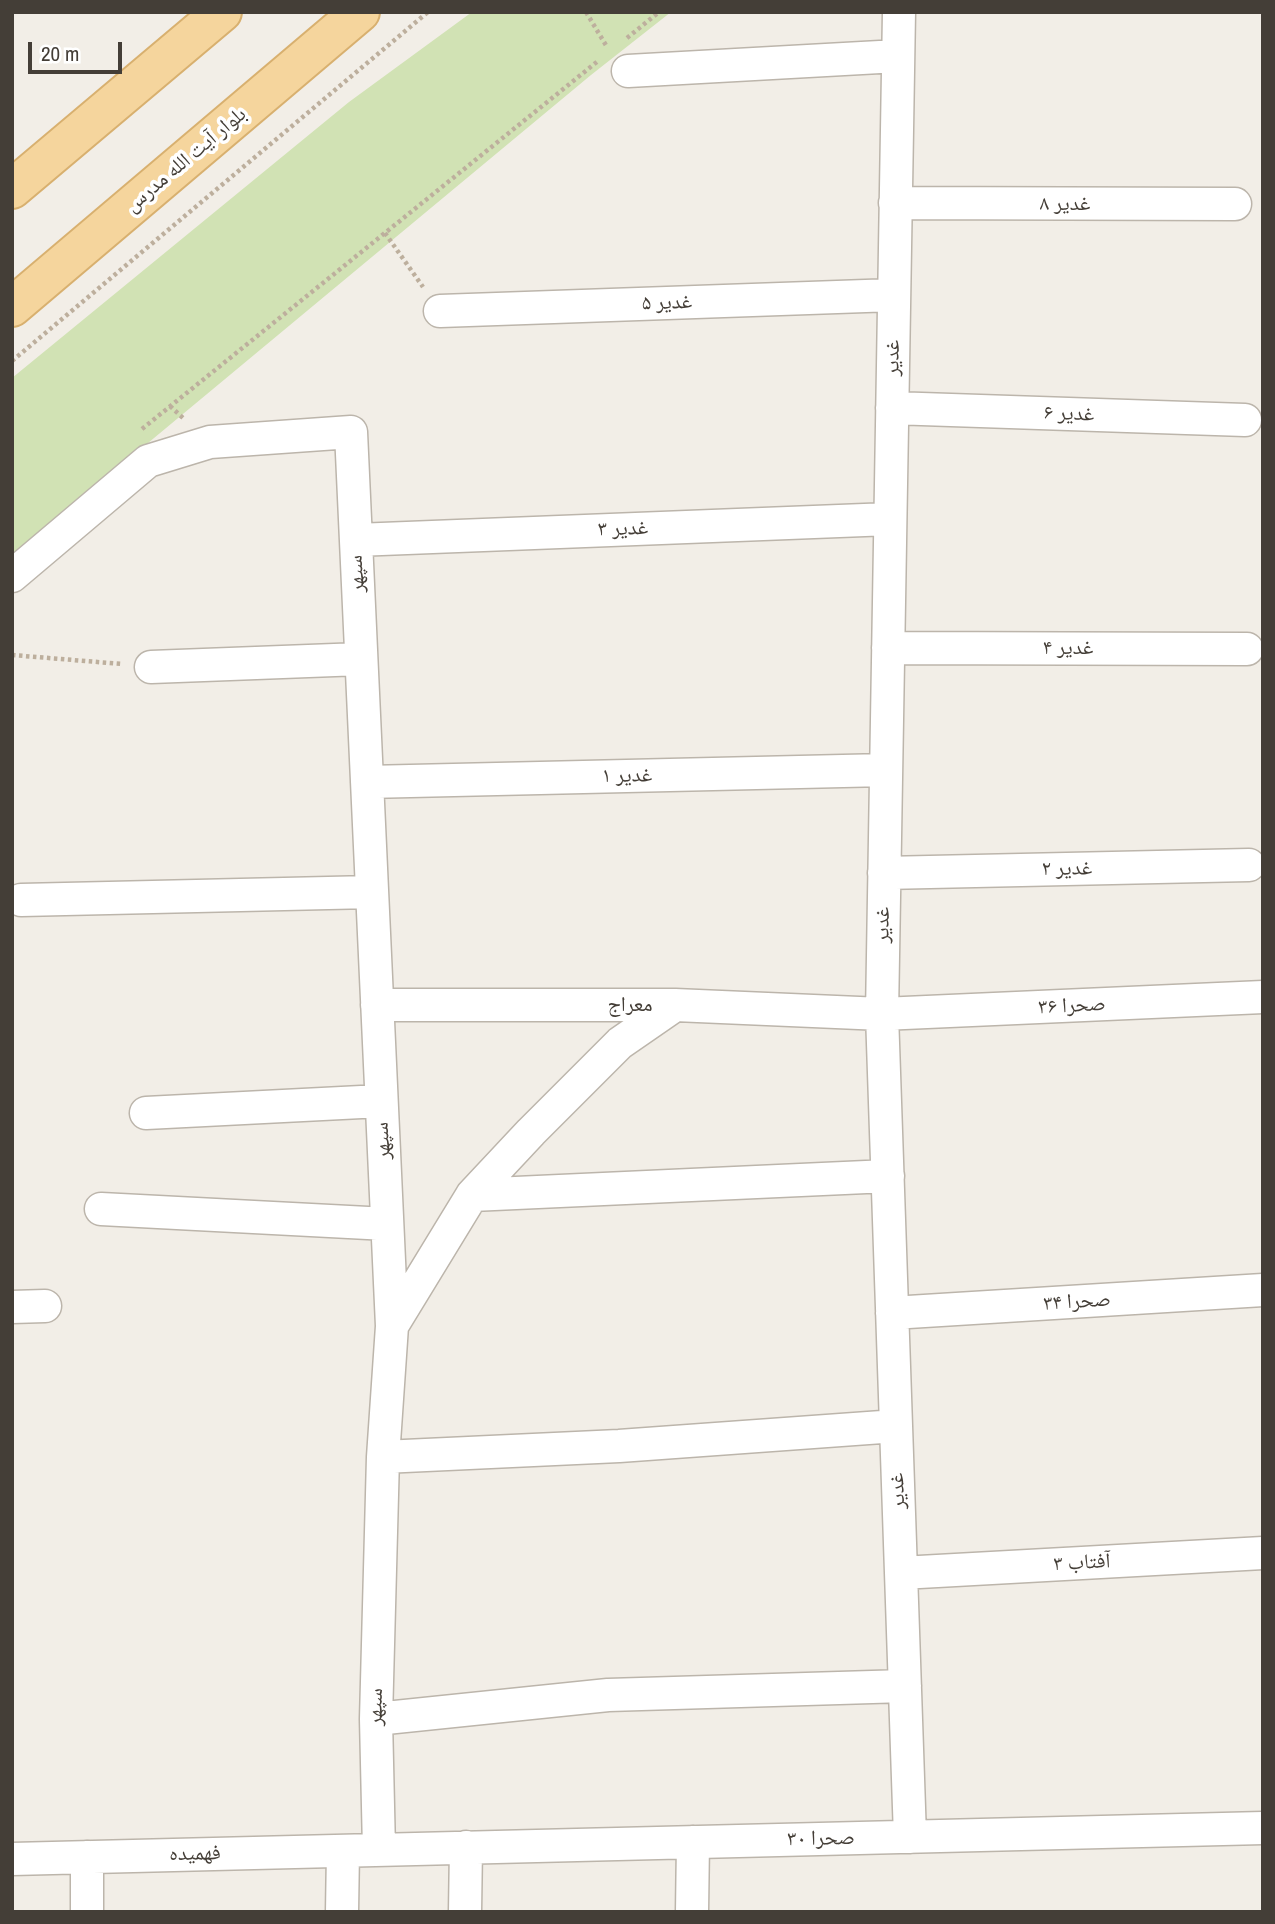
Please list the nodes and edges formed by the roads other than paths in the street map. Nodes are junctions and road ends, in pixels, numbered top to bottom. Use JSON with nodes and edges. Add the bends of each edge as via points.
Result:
{"nodes":[{"id":1,"x":222,"y":12,"type":"edge"},
{"id":2,"x":360,"y":12,"type":"edge"},
{"id":3,"x":899,"y":12,"type":"edge"},
{"id":4,"x":898,"y":56,"type":"junction"},
{"id":5,"x":619,"y":62,"type":"road end"},
{"id":6,"x":12,"y":189,"type":"edge"},
{"id":7,"x":895,"y":203,"type":"junction"},
{"id":8,"x":1235,"y":204,"type":"dead end"},
{"id":9,"x":894,"y":295,"type":"junction"},
{"id":10,"x":12,"y":307,"type":"edge"},
{"id":11,"x":440,"y":311,"type":"road end"},
{"id":12,"x":892,"y":408,"type":"junction"},
{"id":13,"x":1245,"y":420,"type":"dead end"},
{"id":14,"x":890,"y":519,"type":"junction"},
{"id":15,"x":356,"y":540,"type":"junction"},
{"id":16,"x":12,"y":576,"type":"edge"},
{"id":17,"x":888,"y":648,"type":"junction"},
{"id":18,"x":1247,"y":649,"type":"dead end"},
{"id":19,"x":361,"y":659,"type":"junction"},
{"id":20,"x":151,"y":667,"type":"road end"},
{"id":21,"x":886,"y":771,"type":"junction"},
{"id":22,"x":367,"y":782,"type":"junction"},
{"id":23,"x":1249,"y":864,"type":"dead end"},
{"id":24,"x":884,"y":873,"type":"junction"},
{"id":25,"x":372,"y":892,"type":"junction"},
{"id":26,"x":21,"y":901,"type":"dead end"},
{"id":27,"x":1263,"y":998,"type":"edge"},
{"id":28,"x":377,"y":1004,"type":"junction"},
{"id":29,"x":675,"y":1005,"type":"junction"},
{"id":30,"x":882,"y":1014,"type":"junction"},
{"id":31,"x":382,"y":1101,"type":"junction"},
{"id":32,"x":146,"y":1113,"type":"dead end"},
{"id":33,"x":888,"y":1176,"type":"junction"},
{"id":34,"x":472,"y":1195,"type":"junction"},
{"id":35,"x":101,"y":1209,"type":"dead end"},
{"id":36,"x":387,"y":1224,"type":"junction"},
{"id":37,"x":1263,"y":1290,"type":"edge"},
{"id":38,"x":45,"y":1306,"type":"dead end"},
{"id":39,"x":12,"y":1307,"type":"edge"},
{"id":40,"x":892,"y":1314,"type":"junction"},
{"id":41,"x":391,"y":1326,"type":"junction"},
{"id":42,"x":896,"y":1426,"type":"junction"},
{"id":43,"x":383,"y":1457,"type":"junction"},
{"id":44,"x":1263,"y":1553,"type":"edge"},
{"id":45,"x":901,"y":1573,"type":"junction"},
{"id":46,"x":905,"y":1686,"type":"junction"},
{"id":47,"x":376,"y":1719,"type":"junction"},
{"id":48,"x":1263,"y":1828,"type":"edge"},
{"id":49,"x":910,"y":1837,"type":"junction"},
{"id":50,"x":693,"y":1842,"type":"junction"},
{"id":51,"x":466,"y":1847,"type":"junction"},
{"id":52,"x":379,"y":1850,"type":"junction"},
{"id":53,"x":343,"y":1851,"type":"junction"},
{"id":54,"x":87,"y":1857,"type":"junction"},
{"id":55,"x":12,"y":1858,"type":"edge"},
{"id":56,"x":87,"y":1912,"type":"edge"},
{"id":57,"x":342,"y":1912,"type":"edge"},
{"id":58,"x":465,"y":1912,"type":"edge"},
{"id":59,"x":692,"y":1912,"type":"edge"}],
"edges":[{"from":1,"to":6,"type":"main road"},
{"from":2,"to":10,"type":"main road","name":"بلوار آیت الله مدرس"},
{"from":3,"to":4,"type":"street","name":"غدیر"},
{"from":4,"to":5,"type":"street"},
{"from":4,"to":7,"type":"street","name":"غدیر"},
{"from":7,"to":8,"type":"street","name":"غدیر ۸"},
{"from":7,"to":9,"type":"street","name":"غدیر"},
{"from":9,"to":11,"type":"street","name":"غدیر ۵"},
{"from":9,"to":12,"type":"street","name":"غدیر"},
{"from":12,"to":13,"type":"street","name":"غدیر ۶"},
{"from":12,"to":14,"type":"street","name":"غدیر"},
{"from":14,"to":15,"type":"street","name":"غدیر ۳"},
{"from":14,"to":17,"type":"street","name":"غدیر"},
{"from":15,"to":16,"type":"street","name":"سپهر","via":[[351,432],[210,442],[148,461]]},
{"from":15,"to":19,"type":"street","name":"سپهر"},
{"from":17,"to":18,"type":"street","name":"غدیر ۴"},
{"from":17,"to":21,"type":"street","name":"غدیر"},
{"from":19,"to":20,"type":"street"},
{"from":19,"to":22,"type":"street","name":"سپهر"},
{"from":21,"to":22,"type":"street","name":"غدیر ۱"},
{"from":21,"to":24,"type":"street","name":"غدیر"},
{"from":22,"to":25,"type":"street","name":"سپهر"},
{"from":23,"to":24,"type":"street","name":"غدیر ۲"},
{"from":24,"to":30,"type":"street","name":"غدیر"},
{"from":25,"to":26,"type":"street"},
{"from":25,"to":28,"type":"street","name":"سپهر"},
{"from":27,"to":30,"type":"street","name":"صحرا ۳۶"},
{"from":28,"to":29,"type":"street","name":"معراج"},
{"from":28,"to":31,"type":"street","name":"سپهر"},
{"from":29,"to":30,"type":"street","name":"معراج"},
{"from":29,"to":34,"type":"street","via":[[620,1043]]},
{"from":30,"to":33,"type":"street","name":"غدیر"},
{"from":31,"to":32,"type":"street"},
{"from":31,"to":36,"type":"street","name":"سپهر"},
{"from":33,"to":34,"type":"street"},
{"from":33,"to":40,"type":"street","name":"غدیر"},
{"from":34,"to":41,"type":"street"},
{"from":35,"to":36,"type":"street"},
{"from":36,"to":41,"type":"street","name":"سپهر"},
{"from":37,"to":40,"type":"street","name":"صحرا ۳۴"},
{"from":38,"to":39,"type":"street"},
{"from":40,"to":42,"type":"street","name":"غدیر"},
{"from":41,"to":43,"type":"street","name":"سپهر"},
{"from":42,"to":43,"type":"street"},
{"from":42,"to":45,"type":"street","name":"غدیر"},
{"from":43,"to":47,"type":"street","name":"سپهر"},
{"from":44,"to":45,"type":"street","name":"آفتاب ۳"},
{"from":45,"to":46,"type":"street","name":"غدیر"},
{"from":46,"to":47,"type":"street","via":[[608,1695]]},
{"from":46,"to":49,"type":"street","name":"غدیر"},
{"from":47,"to":52,"type":"street","name":"سپهر"},
{"from":48,"to":49,"type":"street","name":"صحرا ۳۰"},
{"from":49,"to":50,"type":"street","name":"صحرا ۳۰"},
{"from":50,"to":51,"type":"street","name":"صحرا ۳۰"},
{"from":50,"to":59,"type":"street"},
{"from":51,"to":52,"type":"street","name":"صحرا ۳۰"},
{"from":51,"to":58,"type":"street"},
{"from":52,"to":53,"type":"street","name":"فهمیده"},
{"from":53,"to":54,"type":"street","name":"فهمیده"},
{"from":53,"to":57,"type":"street"},
{"from":54,"to":55,"type":"street","name":"فهمیده"},
{"from":54,"to":56,"type":"street"}]}
